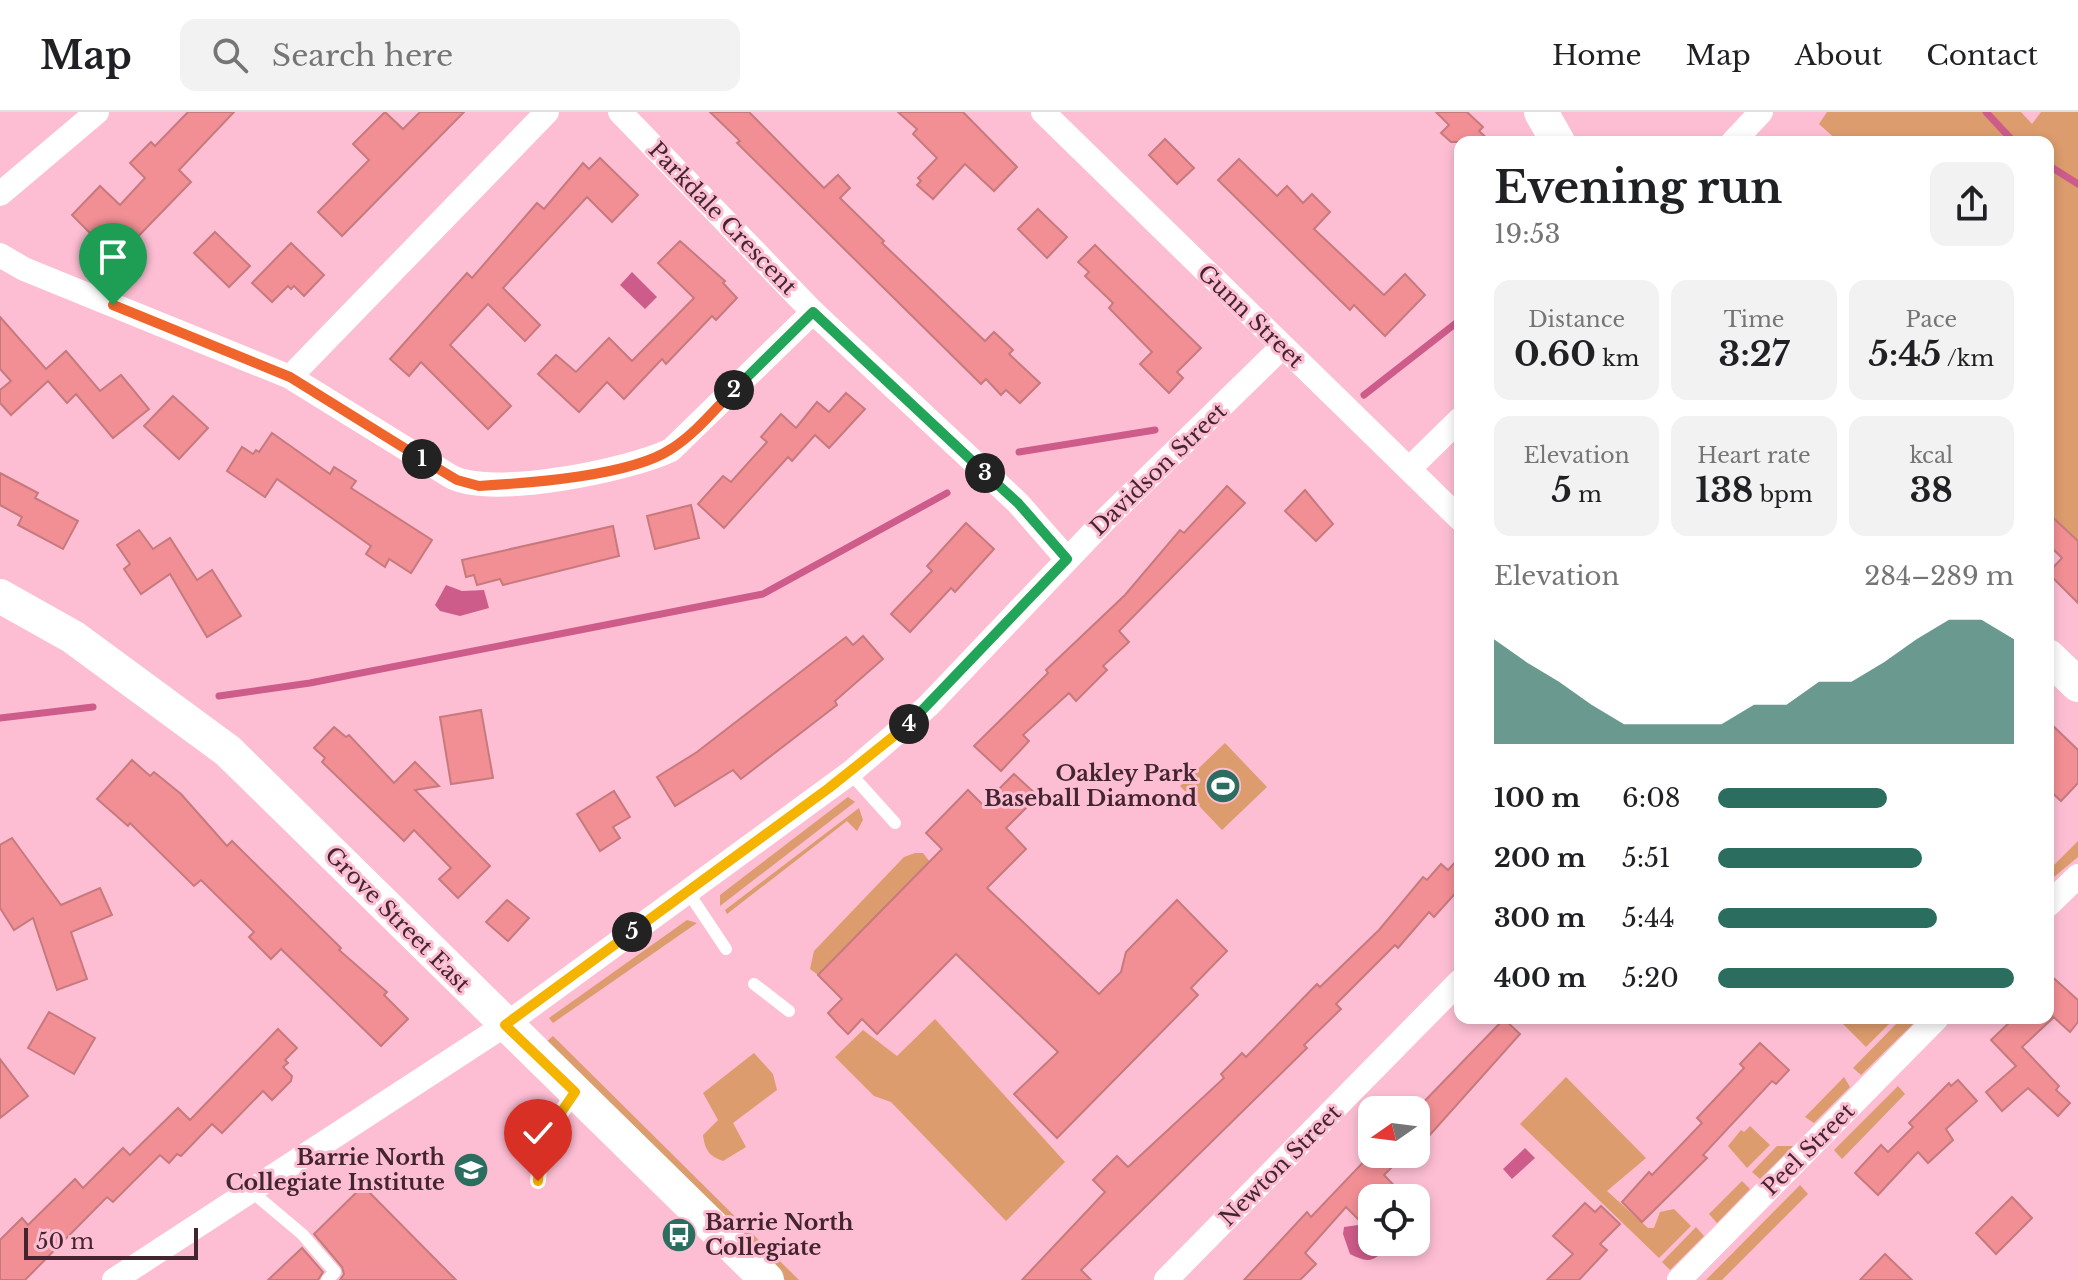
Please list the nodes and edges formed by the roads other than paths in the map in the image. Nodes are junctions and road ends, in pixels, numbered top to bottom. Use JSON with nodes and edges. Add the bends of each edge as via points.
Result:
{"nodes":[{"id":1,"x":97,"y":112,"type":"edge"},
{"id":2,"x":547,"y":112,"type":"edge"},
{"id":3,"x":620,"y":112,"type":"edge"},
{"id":4,"x":1043,"y":112,"type":"edge"},
{"id":5,"x":1541,"y":112,"type":"edge"},
{"id":6,"x":1761,"y":112,"type":"edge"},
{"id":7,"x":1555,"y":136,"type":"edge"},
{"id":8,"x":1739,"y":136,"type":"edge"},
{"id":9,"x":0,"y":194,"type":"edge"},
{"id":10,"x":0,"y":255,"type":"edge"},
{"id":11,"x":813,"y":312,"type":"junction"},
{"id":12,"x":1282,"y":347,"type":"junction"},
{"id":13,"x":290,"y":377,"type":"junction"},
{"id":14,"x":1454,"y":425,"type":"edge"},
{"id":15,"x":1409,"y":469,"type":"junction"},
{"id":16,"x":1454,"y":513,"type":"edge"},
{"id":17,"x":1067,"y":559,"type":"junction"},
{"id":18,"x":0,"y":596,"type":"edge"},
{"id":19,"x":2054,"y":662,"type":"edge"},
{"id":20,"x":2078,"y":685,"type":"edge"},
{"id":21,"x":850,"y":773,"type":"junction"},
{"id":22,"x":895,"y":823,"type":"dead end"},
{"id":23,"x":2078,"y":876,"type":"edge"},
{"id":24,"x":688,"y":892,"type":"junction"},
{"id":25,"x":2054,"y":899,"type":"edge"},
{"id":26,"x":726,"y":949,"type":"dead end"},
{"id":27,"x":754,"y":984,"type":"dead end"},
{"id":28,"x":1454,"y":987,"type":"edge"},
{"id":29,"x":768,"y":996,"type":"junction"},
{"id":30,"x":789,"y":1011,"type":"dead end"},
{"id":31,"x":768,"y":1014,"type":"dead end"},
{"id":32,"x":1931,"y":1024,"type":"edge"},
{"id":33,"x":505,"y":1025,"type":"junction"},
{"id":34,"x":575,"y":1092,"type":"junction"},
{"id":35,"x":538,"y":1181,"type":"dead end"},
{"id":36,"x":251,"y":1191,"type":"junction"},
{"id":37,"x":114,"y":1280,"type":"edge"},
{"id":38,"x":327,"y":1280,"type":"edge"},
{"id":39,"x":767,"y":1280,"type":"edge"},
{"id":40,"x":1166,"y":1280,"type":"edge"},
{"id":41,"x":1679,"y":1280,"type":"edge"}],
"edges":[{"from":1,"to":9,"type":"street"},
{"from":2,"to":13,"type":"street"},
{"from":3,"to":11,"type":"street","name":"Parkdale Crescent"},
{"from":4,"to":12,"type":"street","name":"Gunn Street"},
{"from":5,"to":7,"type":"street"},
{"from":6,"to":8,"type":"street"},
{"from":10,"to":13,"type":"street"},
{"from":11,"to":13,"type":"street","via":[[671,450],[622,468],[518,484],[479,486],[457,480]]},
{"from":11,"to":17,"type":"street","name":"Parkdale Crescent","via":[[1018,503]]},
{"from":12,"to":15,"type":"street","name":"Gunn Street"},
{"from":12,"to":17,"type":"street","name":"Davidson Street"},
{"from":14,"to":15,"type":"street"},
{"from":15,"to":16,"type":"street","name":"Gunn Street"},
{"from":17,"to":21,"type":"street","name":"Davidson Street","via":[[928,706]]},
{"from":18,"to":33,"type":"street","name":"Grove Street East","via":[[73,637],[228,751]]},
{"from":19,"to":20,"type":"street"},
{"from":21,"to":22,"type":"lane"},
{"from":21,"to":24,"type":"street","name":"Davidson Street"},
{"from":23,"to":25,"type":"street"},
{"from":24,"to":26,"type":"lane"},
{"from":24,"to":33,"type":"street","name":"Davidson Street"},
{"from":27,"to":29,"type":"lane"},
{"from":28,"to":40,"type":"street","name":"Newton Street"},
{"from":29,"to":30,"type":"lane"},
{"from":29,"to":31,"type":"lane"},
{"from":32,"to":41,"type":"street","name":"Peel Street"},
{"from":33,"to":34,"type":"street","name":"Grove Street East"},
{"from":33,"to":36,"type":"street","name":"Davidson Street"},
{"from":34,"to":35,"type":"lane","via":[[541,1142]]},
{"from":34,"to":39,"type":"street","name":"Grove Street East"},
{"from":36,"to":37,"type":"street","name":"Davidson Street"},
{"from":36,"to":38,"type":"lane","via":[[302,1234],[335,1272]]}]}
